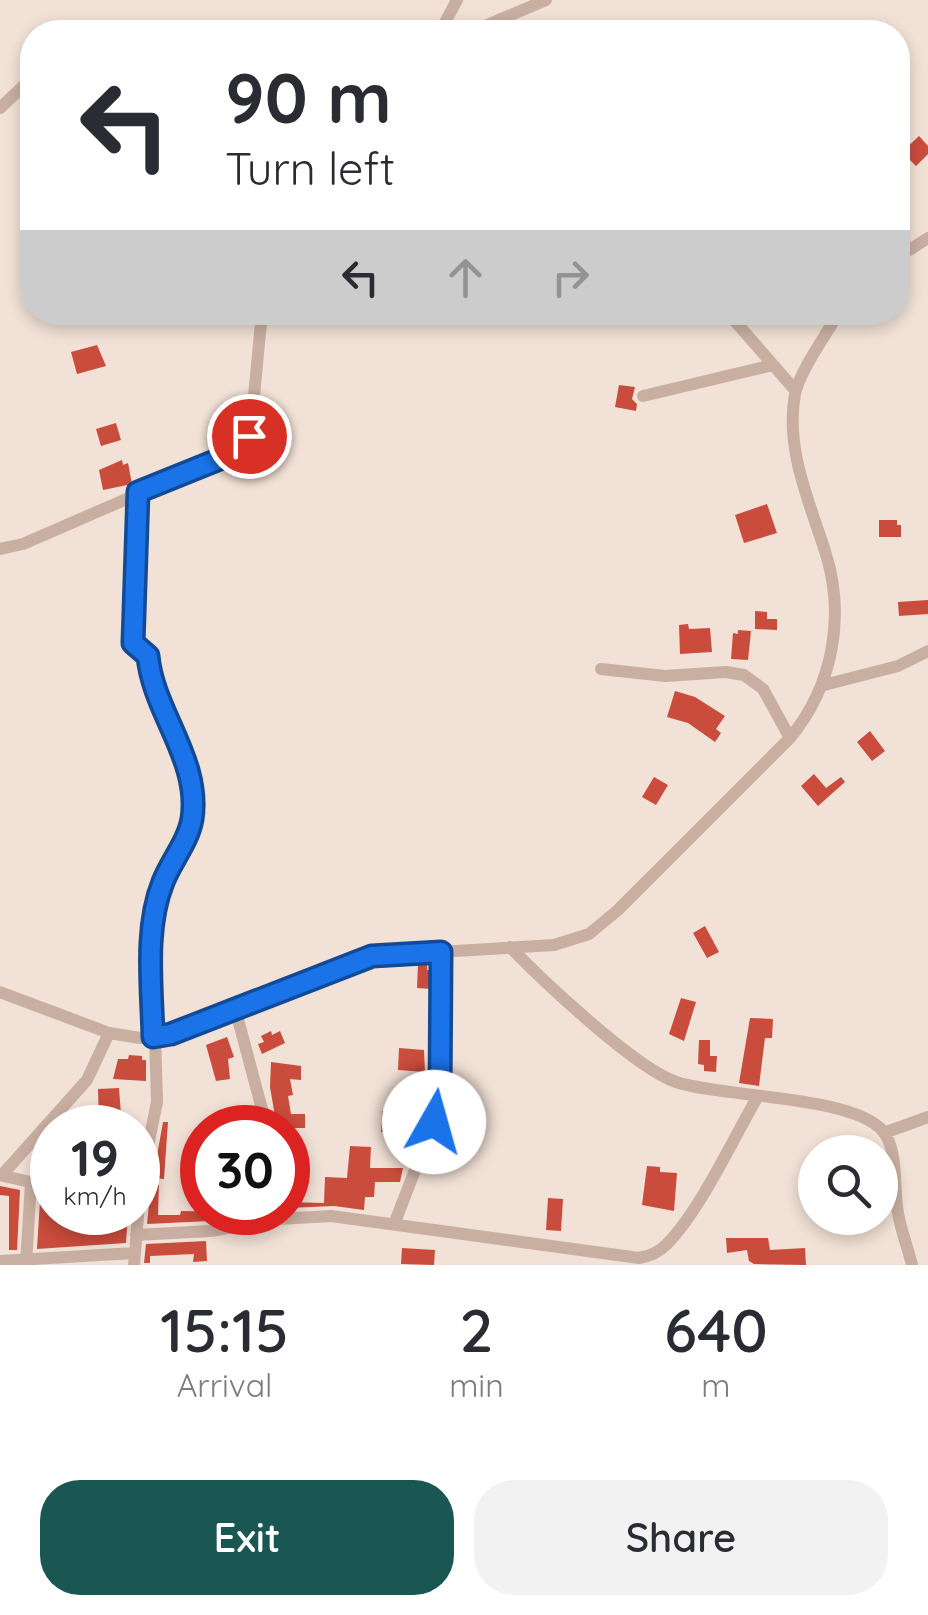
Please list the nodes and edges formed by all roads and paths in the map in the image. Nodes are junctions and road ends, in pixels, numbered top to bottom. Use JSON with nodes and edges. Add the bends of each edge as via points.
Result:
{"nodes":[{"id":1,"x":546,"y":0,"type":"edge"},
{"id":2,"x":499,"y":20,"type":"edge"},
{"id":3,"x":20,"y":89,"type":"edge"},
{"id":4,"x":0,"y":108,"type":"edge"},
{"id":5,"x":261,"y":325,"type":"edge"},
{"id":6,"x":738,"y":325,"type":"edge"},
{"id":7,"x":832,"y":325,"type":"edge"},
{"id":8,"x":773,"y":365,"type":"junction"},
{"id":9,"x":795,"y":390,"type":"junction"},
{"id":10,"x":643,"y":396,"type":"dead end"},
{"id":11,"x":138,"y":492,"type":"junction"},
{"id":12,"x":0,"y":549,"type":"edge"},
{"id":13,"x":928,"y":651,"type":"edge"},
{"id":14,"x":601,"y":669,"type":"dead end"},
{"id":15,"x":824,"y":685,"type":"junction"},
{"id":16,"x":790,"y":738,"type":"junction"},
{"id":17,"x":510,"y":947,"type":"junction"},
{"id":18,"x":441,"y":952,"type":"junction"},
{"id":19,"x":0,"y":992,"type":"edge"},
{"id":20,"x":234,"y":1008,"type":"junction"},
{"id":21,"x":110,"y":1033,"type":"junction"},
{"id":22,"x":154,"y":1037,"type":"junction"},
{"id":23,"x":758,"y":1096,"type":"junction"},
{"id":24,"x":156,"y":1105,"type":"edge"},
{"id":25,"x":261,"y":1105,"type":"edge"},
{"id":26,"x":928,"y":1117,"type":"edge"},
{"id":27,"x":884,"y":1133,"type":"junction"},
{"id":28,"x":1,"y":1175,"type":"edge"},
{"id":29,"x":30,"y":1182,"type":"edge"},
{"id":30,"x":30,"y":1198,"type":"edge"},
{"id":31,"x":310,"y":1216,"type":"edge"},
{"id":32,"x":395,"y":1222,"type":"junction"},
{"id":33,"x":136,"y":1235,"type":"edge"},
{"id":34,"x":134,"y":1259,"type":"edge"},
{"id":35,"x":0,"y":1261,"type":"edge"},
{"id":36,"x":26,"y":1262,"type":"edge"},
{"id":37,"x":638,"y":1262,"type":"edge"},
{"id":38,"x":912,"y":1265,"type":"edge"}],
"edges":[{"from":1,"to":2,"type":"street"},
{"from":3,"to":4,"type":"street"},
{"from":5,"to":11,"type":"street","via":[[244,448]]},
{"from":6,"to":8,"type":"street"},
{"from":7,"to":9,"type":"street"},
{"from":8,"to":9,"type":"street"},
{"from":8,"to":10,"type":"street"},
{"from":9,"to":15,"type":"street","via":[[797,460],[834,593],[834,641]]},
{"from":11,"to":12,"type":"street"},
{"from":11,"to":22,"type":"street","via":[[133,643],[148,656],[192,791],[192,820],[154,916]]},
{"from":13,"to":15,"type":"street"},
{"from":14,"to":16,"type":"street","via":[[744,675],[764,689]]},
{"from":15,"to":16,"type":"street"},
{"from":16,"to":17,"type":"street","via":[[590,934],[554,945]]},
{"from":17,"to":18,"type":"street"},
{"from":17,"to":23,"type":"street","via":[[640,1062],[672,1080]]},
{"from":18,"to":20,"type":"street","via":[[372,956]]},
{"from":18,"to":32,"type":"street","via":[[440,1092]]},
{"from":19,"to":21,"type":"street"},
{"from":20,"to":22,"type":"street"},
{"from":20,"to":25,"type":"street"},
{"from":21,"to":22,"type":"street"},
{"from":21,"to":28,"type":"street","via":[[87,1080]]},
{"from":22,"to":24,"type":"street"},
{"from":23,"to":27,"type":"street","via":[[825,1106]]},
{"from":23,"to":37,"type":"street","via":[[668,1243]]},
{"from":26,"to":27,"type":"street"},
{"from":27,"to":38,"type":"street"},
{"from":28,"to":29,"type":"street"},
{"from":30,"to":36,"type":"street"},
{"from":31,"to":32,"type":"street"},
{"from":32,"to":37,"type":"street"},
{"from":33,"to":34,"type":"street"},
{"from":34,"to":36,"type":"street"},
{"from":35,"to":36,"type":"street"}]}
